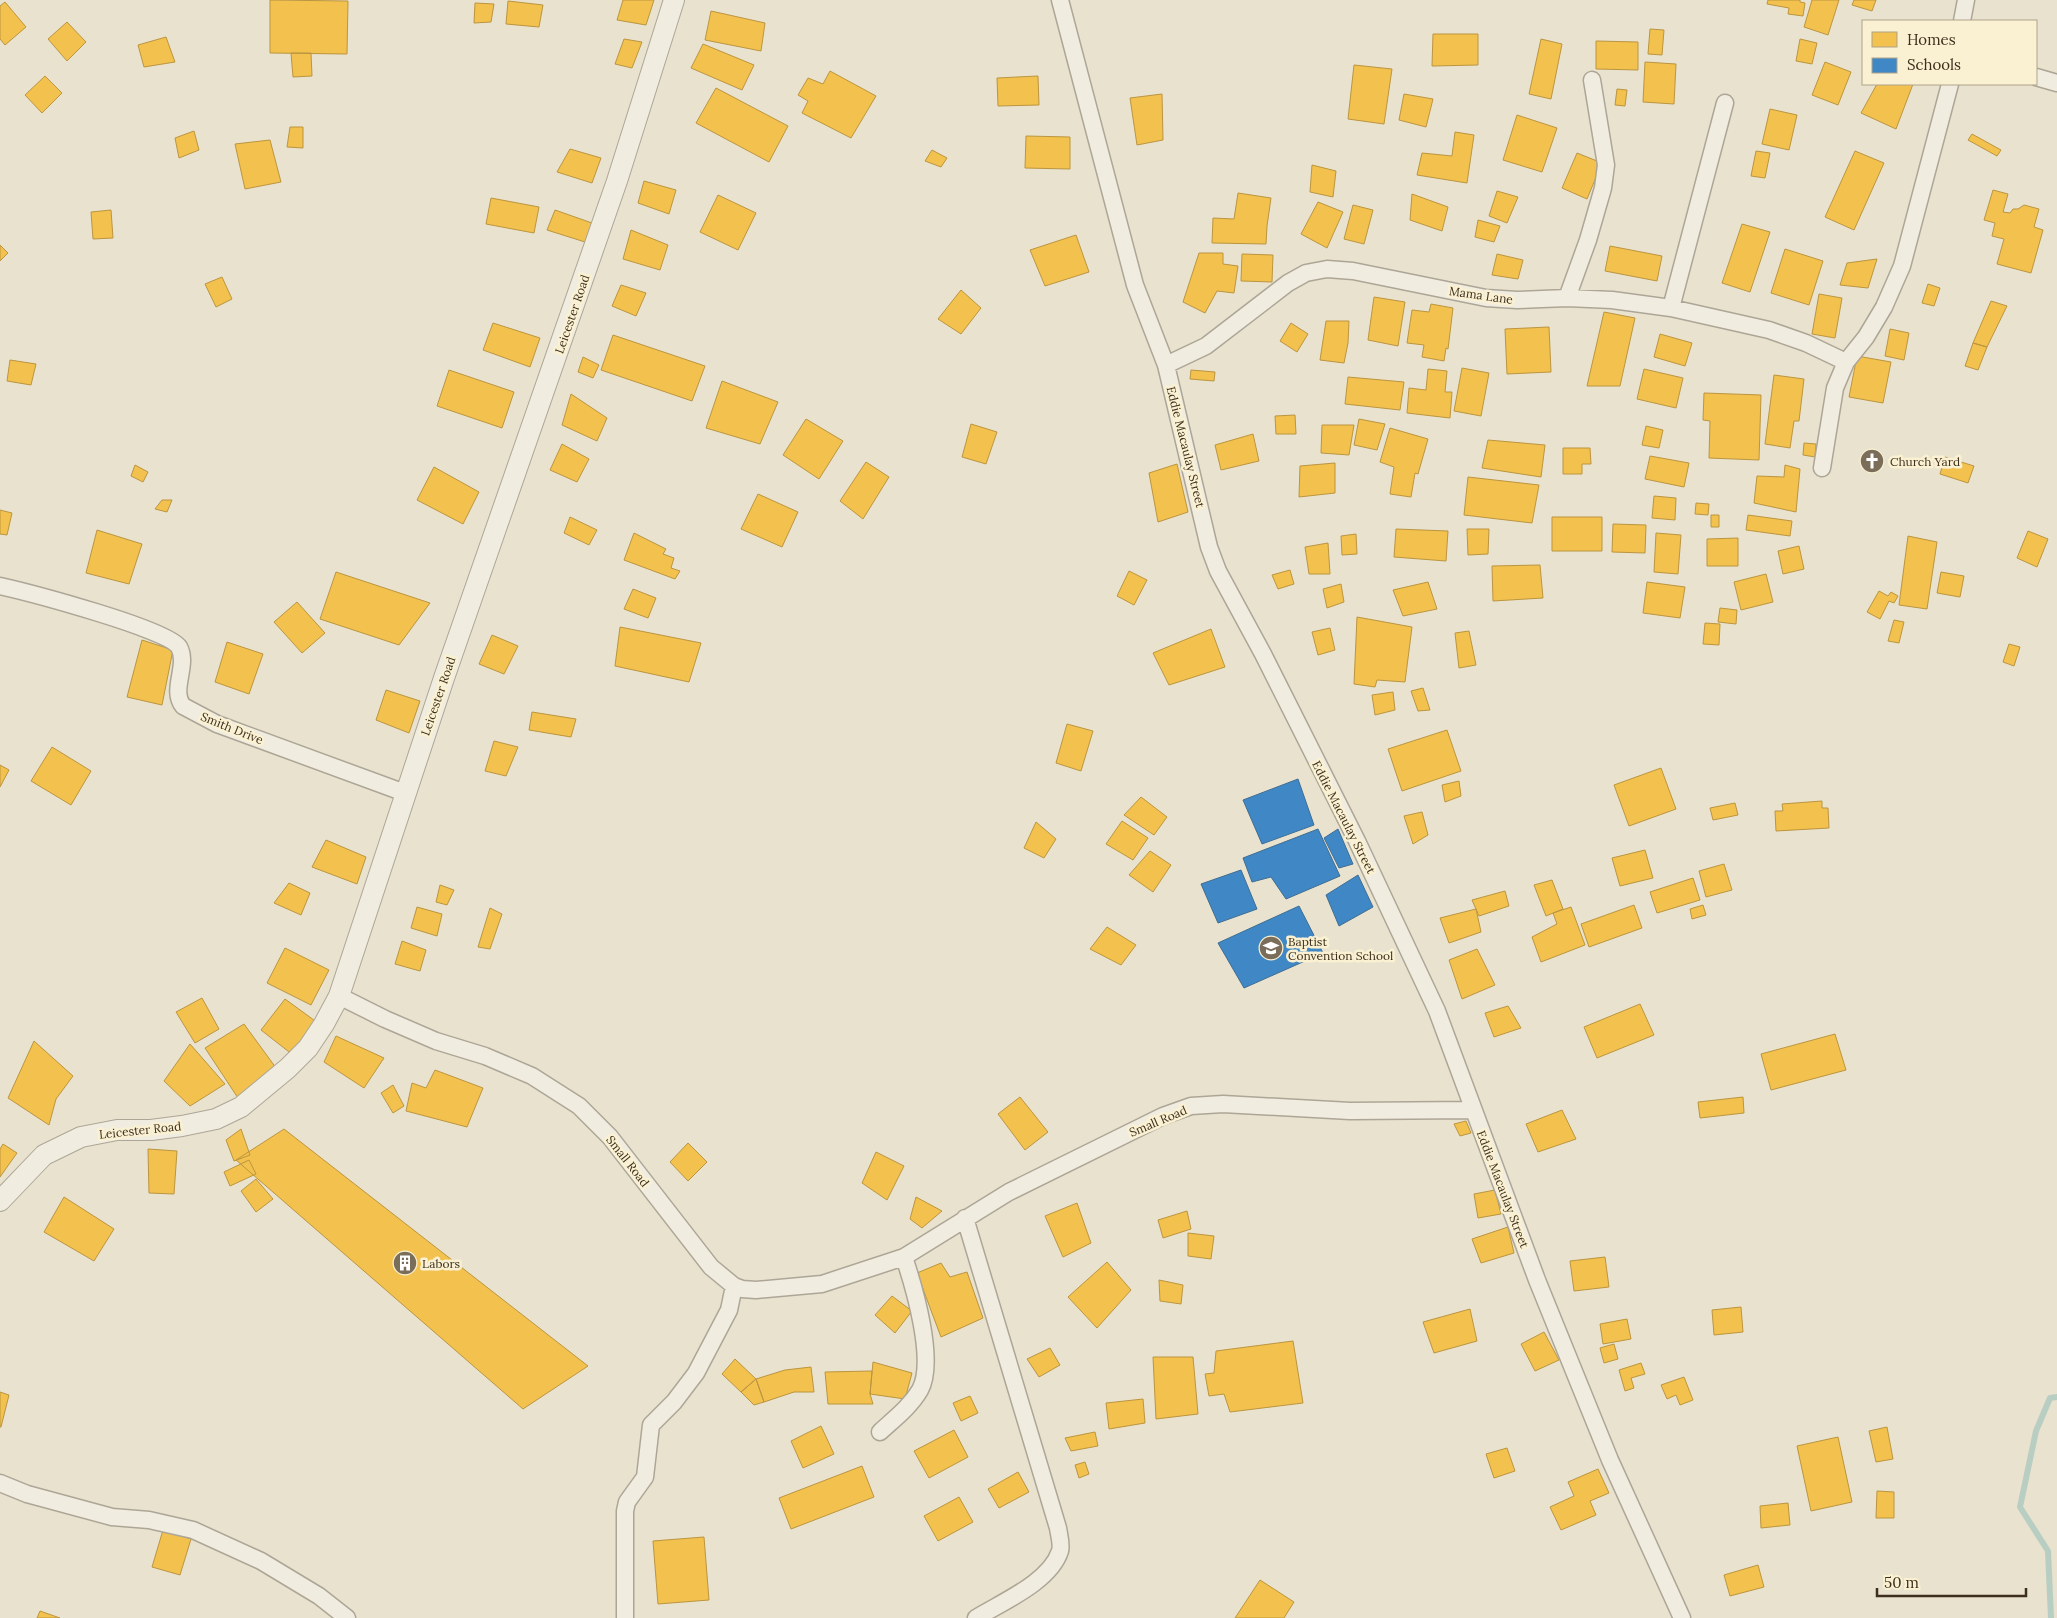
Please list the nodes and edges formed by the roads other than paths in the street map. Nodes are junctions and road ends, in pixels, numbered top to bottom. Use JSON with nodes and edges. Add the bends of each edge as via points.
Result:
{"nodes":[{"id":1,"x":674,"y":0,"type":"edge"},
{"id":2,"x":1060,"y":0,"type":"edge"},
{"id":3,"x":1966,"y":0,"type":"edge"},
{"id":4,"x":1962,"y":20,"type":"edge"},
{"id":5,"x":2037,"y":78,"type":"edge"},
{"id":6,"x":1592,"y":80,"type":"dead end"},
{"id":7,"x":2057,"y":83,"type":"edge"},
{"id":8,"x":1950,"y":85,"type":"edge"},
{"id":9,"x":1725,"y":103,"type":"dead end"},
{"id":10,"x":1567,"y":298,"type":"junction"},
{"id":11,"x":1671,"y":308,"type":"junction"},
{"id":12,"x":1846,"y":362,"type":"junction"},
{"id":13,"x":1166,"y":365,"type":"junction"},
{"id":14,"x":1822,"y":468,"type":"dead end"},
{"id":15,"x":0,"y":586,"type":"edge"},
{"id":16,"x":405,"y":793,"type":"junction"},
{"id":17,"x":339,"y":996,"type":"junction"},
{"id":18,"x":1473,"y":1110,"type":"junction"},
{"id":19,"x":0,"y":1202,"type":"edge"},
{"id":20,"x":965,"y":1218,"type":"junction"},
{"id":21,"x":904,"y":1257,"type":"junction"},
{"id":22,"x":734,"y":1286,"type":"junction"},
{"id":23,"x":880,"y":1432,"type":"dead end"},
{"id":24,"x":0,"y":1483,"type":"edge"},
{"id":25,"x":347,"y":1618,"type":"edge"},
{"id":26,"x":625,"y":1618,"type":"edge"},
{"id":27,"x":976,"y":1618,"type":"edge"},
{"id":28,"x":1682,"y":1618,"type":"edge"}],
"edges":[{"from":1,"to":16,"type":"street","name":"Leicester Road","via":[[611,199]]},
{"from":2,"to":13,"type":"street","name":"Eddie Macaulay Street","via":[[1135,285]]},
{"from":3,"to":4,"type":"street"},
{"from":5,"to":7,"type":"street"},
{"from":6,"to":10,"type":"street","via":[[1606,165],[1588,240]]},
{"from":8,"to":12,"type":"street","via":[[1902,266],[1884,307]]},
{"from":9,"to":11,"type":"street"},
{"from":10,"to":11,"type":"street","name":"Mama Lane"},
{"from":10,"to":13,"type":"street","name":"Mama Lane","via":[[1486,298],[1353,271],[1327,269],[1306,273],[1288,283],[1206,346]]},
{"from":11,"to":12,"type":"street","name":"Mama Lane","via":[[1769,330]]},
{"from":12,"to":14,"type":"street","via":[[1835,388]]},
{"from":13,"to":18,"type":"street","name":"Eddie Macaulay Street","via":[[1209,547],[1218,571],[1357,841],[1437,1010]]},
{"from":15,"to":16,"type":"street","name":"Smith Drive","via":[[125,622],[174,642],[182,655],[178,694],[183,706],[217,724]]},
{"from":16,"to":17,"type":"street","name":"Leicester Road"},
{"from":17,"to":19,"type":"street","name":"Leicester Road","via":[[308,1048],[241,1108],[216,1119],[182,1126],[117,1130],[81,1137],[44,1155]]},
{"from":17,"to":22,"type":"street","name":"Small Road","via":[[427,1037],[532,1076],[579,1106],[610,1137],[711,1268]]},
{"from":18,"to":20,"type":"street","name":"Small Road","via":[[1350,1111],[1223,1104],[1191,1106],[1163,1116],[1017,1187]]},
{"from":18,"to":28,"type":"street","name":"Eddie Macaulay Street","via":[[1599,1433]]},
{"from":20,"to":21,"type":"street","name":"Small Road"},
{"from":20,"to":27,"type":"street","via":[[1058,1528],[1061,1549],[1042,1578]]},
{"from":21,"to":22,"type":"street","name":"Small Road","via":[[822,1284],[756,1290],[742,1290]]},
{"from":21,"to":23,"type":"street","via":[[920,1313],[924,1367],[921,1387],[911,1404]]},
{"from":22,"to":26,"type":"street","via":[[729,1310],[696,1373],[674,1402],[651,1424],[645,1477],[627,1502],[625,1511]]},
{"from":24,"to":25,"type":"street","via":[[27,1494],[112,1517],[149,1520],[192,1530],[261,1560],[320,1596]]}]}
